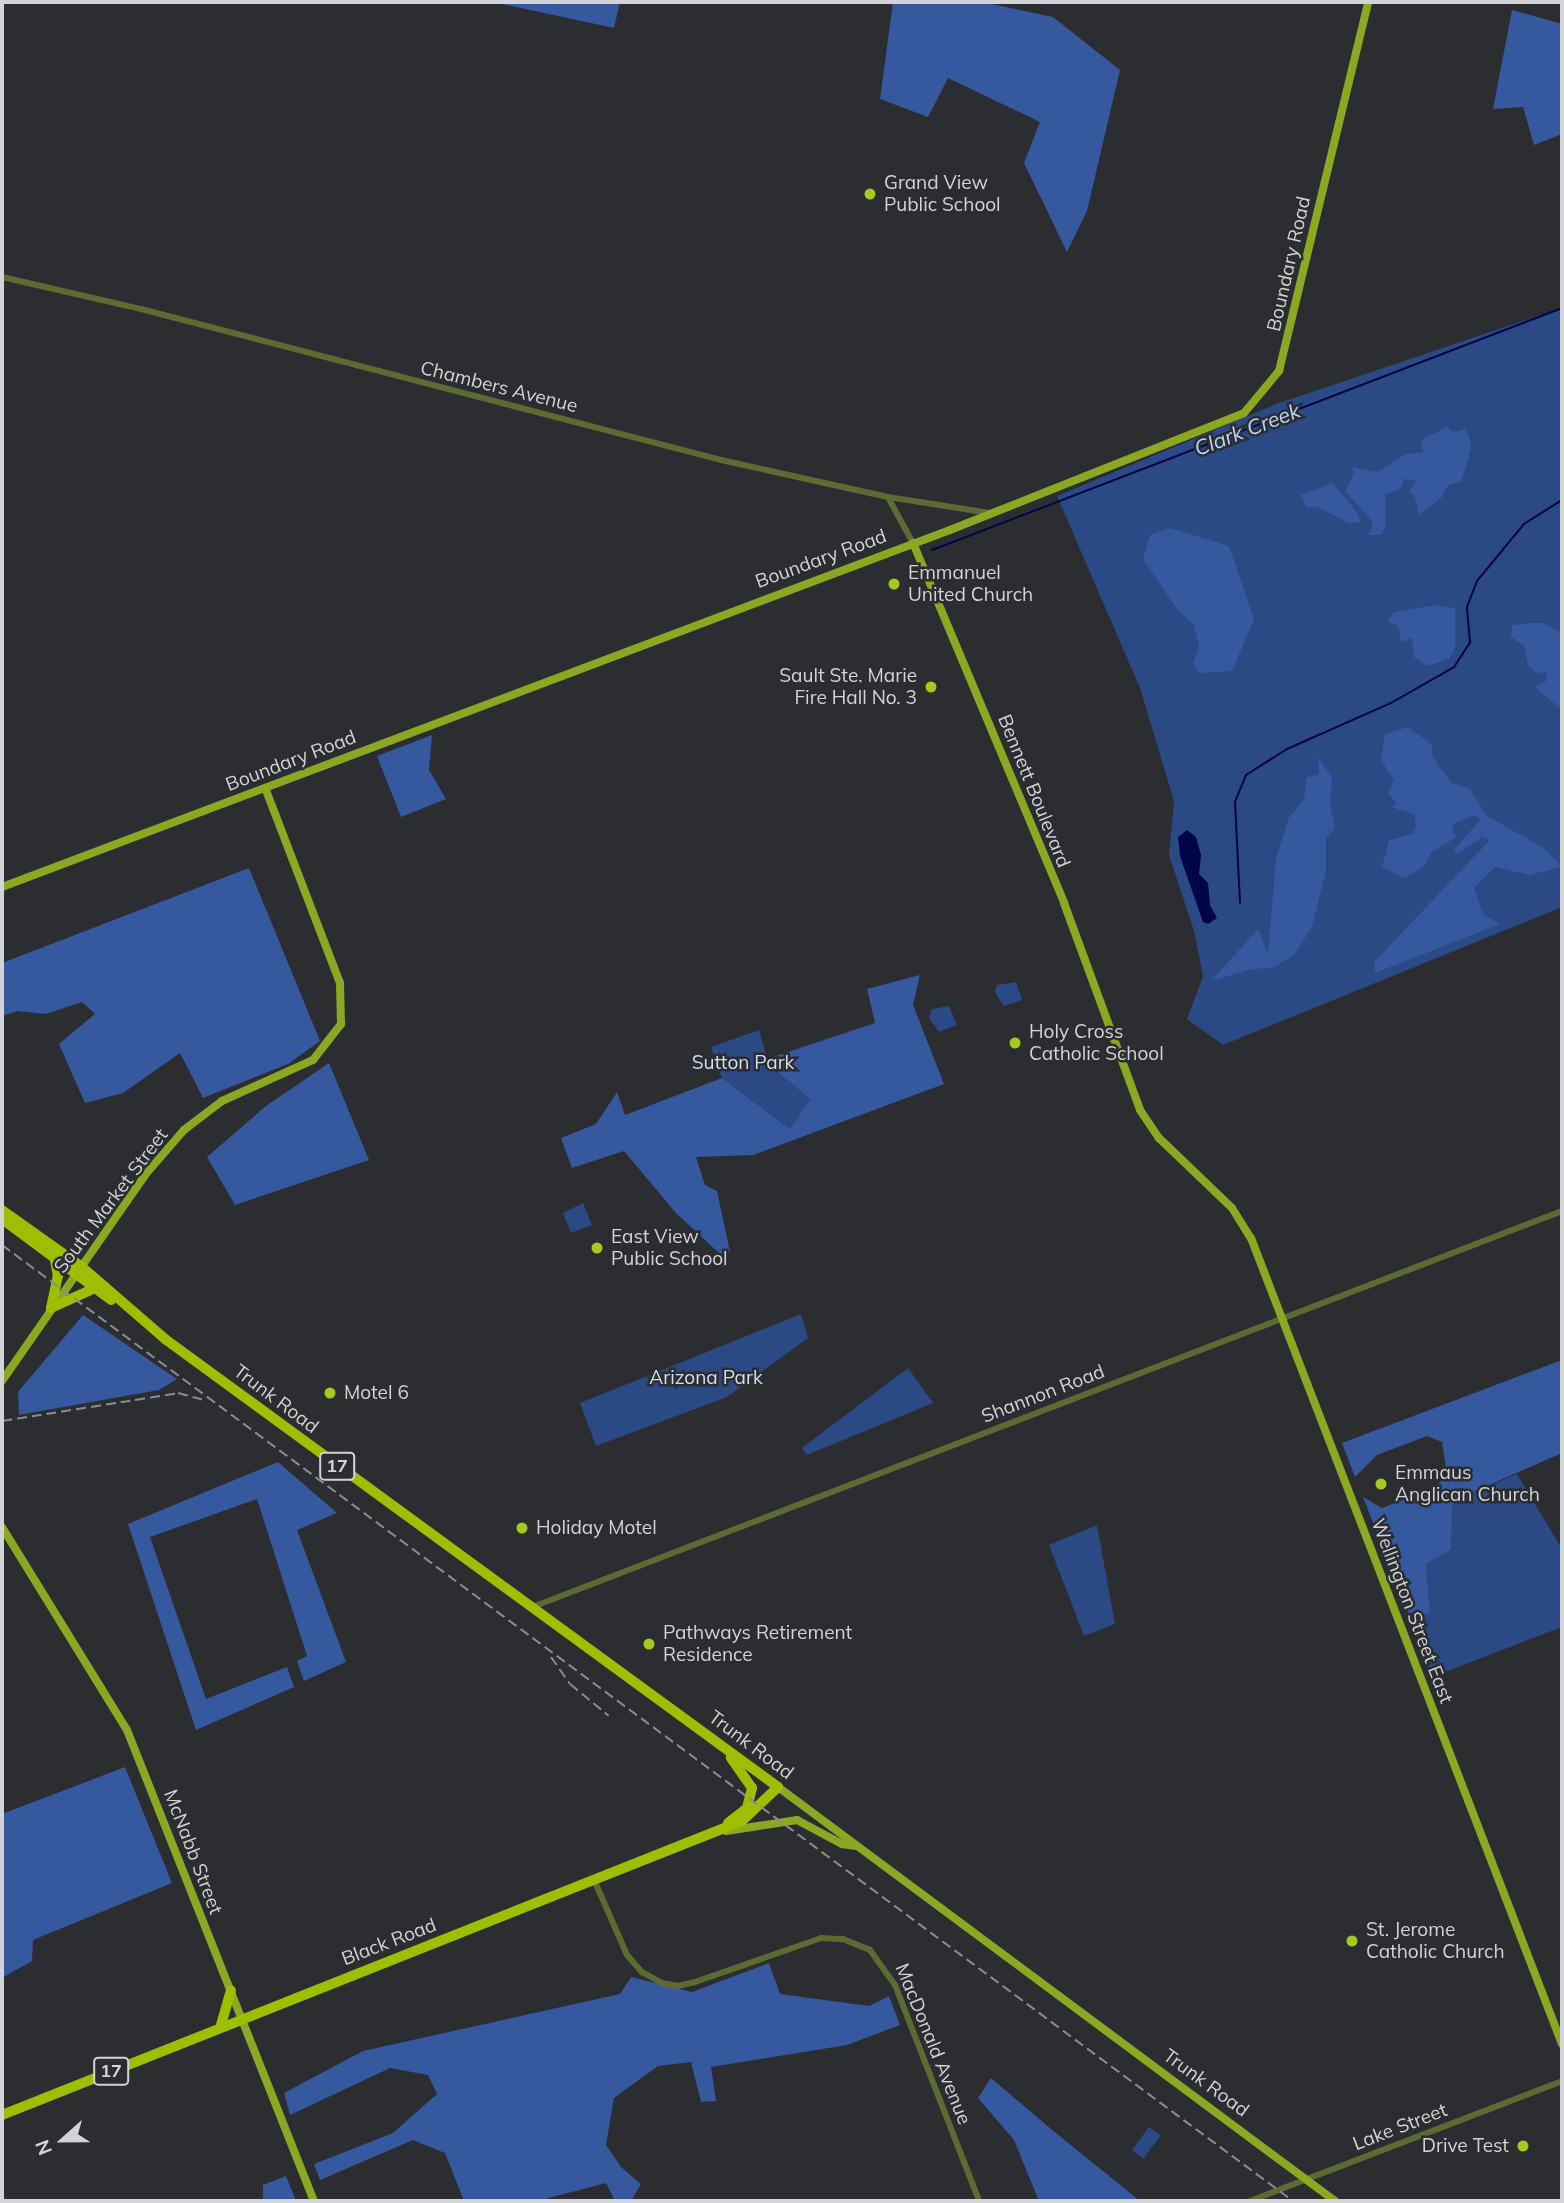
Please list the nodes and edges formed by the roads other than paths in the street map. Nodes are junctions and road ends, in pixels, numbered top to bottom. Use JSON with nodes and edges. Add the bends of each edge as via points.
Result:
{"nodes":[{"id":1,"x":1368,"y":2,"type":"edge"},
{"id":2,"x":2,"y":277,"type":"edge"},
{"id":3,"x":888,"y":497,"type":"junction"},
{"id":4,"x":992,"y":513,"type":"junction"},
{"id":5,"x":913,"y":543,"type":"junction"},
{"id":6,"x":265,"y":788,"type":"junction"},
{"id":7,"x":2,"y":887,"type":"edge"},
{"id":8,"x":1138,"y":1103,"type":"joint"},
{"id":9,"x":2,"y":1210,"type":"edge"},
{"id":10,"x":1562,"y":1211,"type":"edge"},
{"id":11,"x":2,"y":1219,"type":"edge"},
{"id":12,"x":54,"y":1256,"type":"junction"},
{"id":13,"x":79,"y":1271,"type":"junction"},
{"id":14,"x":95,"y":1288,"type":"junction"},
{"id":15,"x":51,"y":1308,"type":"junction"},
{"id":16,"x":1283,"y":1320,"type":"junction"},
{"id":17,"x":143,"y":1322,"type":"junction"},
{"id":18,"x":2,"y":1381,"type":"edge"},
{"id":19,"x":3,"y":1530,"type":"edge"},
{"id":20,"x":535,"y":1606,"type":"junction"},
{"id":21,"x":699,"y":1727,"type":"junction"},
{"id":22,"x":778,"y":1787,"type":"junction"},
{"id":23,"x":716,"y":1832,"type":"junction"},
{"id":24,"x":858,"y":1846,"type":"junction"},
{"id":25,"x":595,"y":1882,"type":"junction"},
{"id":26,"x":231,"y":1990,"type":"junction"},
{"id":27,"x":241,"y":2017,"type":"junction"},
{"id":28,"x":221,"y":2025,"type":"junction"},
{"id":29,"x":1562,"y":2044,"type":"edge"},
{"id":30,"x":1562,"y":2081,"type":"edge"},
{"id":31,"x":2,"y":2115,"type":"edge"},
{"id":32,"x":1307,"y":2181,"type":"junction"},
{"id":33,"x":314,"y":2201,"type":"edge"},
{"id":34,"x":979,"y":2201,"type":"edge"},
{"id":35,"x":1250,"y":2201,"type":"edge"},
{"id":36,"x":1335,"y":2201,"type":"edge"}],
"edges":[{"from":1,"to":4,"type":"main road","name":"Boundary Road","via":[[1284,354],[1270,386],[1226,423]]},
{"from":2,"to":3,"type":"street","name":"Chambers Avenue","via":[[721,460]]},
{"from":3,"to":4,"type":"street","name":"Chambers Avenue"},
{"from":3,"to":5,"type":"street","name":"Bennett Boulevard"},
{"from":4,"to":5,"type":"main road","name":"Boundary Road"},
{"from":5,"to":6,"type":"main road","name":"Boundary Road"},
{"from":5,"to":8,"type":"main road","name":"Bennett Boulevard","via":[[1064,903]]},
{"from":6,"to":7,"type":"main road","name":"Boundary Road"},
{"from":6,"to":13,"type":"main road","name":"South Market Street","via":[[340,983],[341,1024],[313,1060],[222,1101],[184,1130],[145,1175]]},
{"from":8,"to":16,"type":"main road","name":"Wellington Street East","via":[[1159,1138],[1243,1223]]},
{"from":9,"to":13,"type":"highway","name":"Trunk Road","number":"17"},
{"from":10,"to":16,"type":"street","name":"Shannon Road"},
{"from":11,"to":12,"type":"highway","name":"Trunk Road","number":"17"},
{"from":12,"to":13,"type":"highway","name":"Trunk Road","number":"17"},
{"from":12,"to":15,"type":"highway","via":[[58,1276]]},
{"from":13,"to":14,"type":"highway","name":"Trunk Road","number":"17"},
{"from":13,"to":15,"type":"main road","name":"South Market Street"},
{"from":13,"to":17,"type":"highway","name":"Trunk Road","number":"17"},
{"from":14,"to":15,"type":"highway"},
{"from":14,"to":17,"type":"highway","name":"Trunk Road","number":"17"},
{"from":15,"to":18,"type":"main road","name":"South Market Street"},
{"from":16,"to":20,"type":"street","name":"Shannon Road"},
{"from":16,"to":29,"type":"main road","name":"Wellington Street East"},
{"from":17,"to":20,"type":"highway","name":"Trunk Road","number":"17"},
{"from":19,"to":26,"type":"main road","name":"McNabb Street","via":[[127,1730]]},
{"from":20,"to":21,"type":"highway","name":"Trunk Road","number":"17"},
{"from":21,"to":22,"type":"highway","name":"Trunk Road","number":"17"},
{"from":21,"to":23,"type":"highway","via":[[740,1766],[752,1788],[747,1808]]},
{"from":22,"to":23,"type":"highway","name":"Black Road","number":"17","via":[[752,1815]]},
{"from":22,"to":24,"type":"main road","name":"Trunk Road"},
{"from":23,"to":24,"type":"main road","via":[[797,1820],[842,1844]]},
{"from":23,"to":25,"type":"highway","name":"Black Road","number":"17"},
{"from":24,"to":32,"type":"main road","name":"Trunk Road"},
{"from":25,"to":27,"type":"highway","name":"Black Road","number":"17"},
{"from":25,"to":34,"type":"street","name":"MacDonald Avenue","via":[[626,1955],[642,1972],[662,1983],[695,1982],[821,1938],[843,1939],[870,1950],[895,1984]]},
{"from":26,"to":27,"type":"main road","name":"McNabb Street"},
{"from":26,"to":28,"type":"highway"},
{"from":27,"to":28,"type":"highway","name":"Black Road","number":"17"},
{"from":27,"to":33,"type":"main road","name":"McNabb Street"},
{"from":28,"to":31,"type":"highway","name":"Black Road","number":"17"},
{"from":30,"to":32,"type":"street","name":"Lake Street"},
{"from":32,"to":35,"type":"street","name":"Lake Street"},
{"from":32,"to":36,"type":"main road","name":"Trunk Road"}]}
